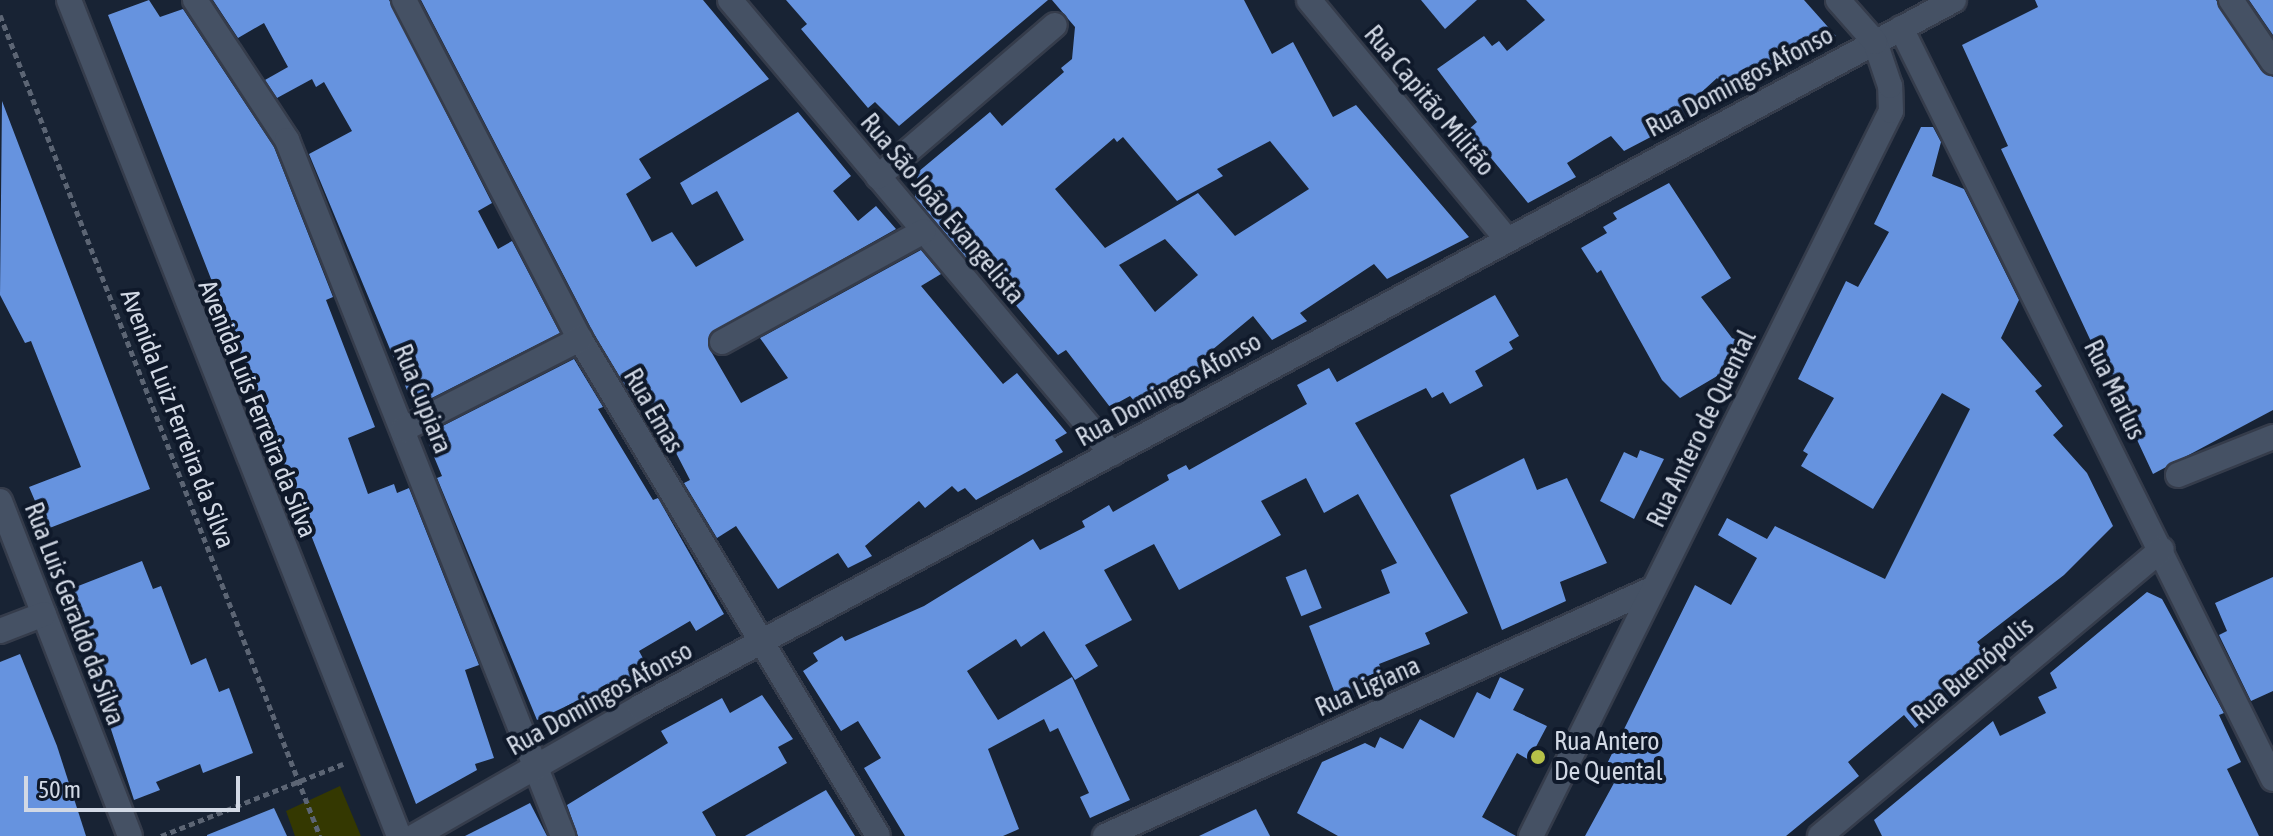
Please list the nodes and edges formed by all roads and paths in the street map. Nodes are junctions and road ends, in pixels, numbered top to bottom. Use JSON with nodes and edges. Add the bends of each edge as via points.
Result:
{"nodes":[{"id":1,"x":69,"y":0,"type":"edge"},
{"id":2,"x":195,"y":0,"type":"edge"},
{"id":3,"x":404,"y":0,"type":"edge"},
{"id":4,"x":730,"y":0,"type":"edge"},
{"id":5,"x":1309,"y":0,"type":"edge"},
{"id":6,"x":1838,"y":0,"type":"edge"},
{"id":7,"x":1954,"y":0,"type":"edge"},
{"id":8,"x":2231,"y":0,"type":"edge"},
{"id":9,"x":0,"y":15,"type":"edge"},
{"id":10,"x":1055,"y":25,"type":"dead end"},
{"id":11,"x":1901,"y":28,"type":"junction"},
{"id":12,"x":1875,"y":42,"type":"junction"},
{"id":13,"x":2273,"y":62,"type":"edge"},
{"id":14,"x":878,"y":177,"type":"junction"},
{"id":15,"x":924,"y":231,"type":"junction"},
{"id":16,"x":1506,"y":238,"type":"junction"},
{"id":17,"x":580,"y":339,"type":"junction"},
{"id":18,"x":722,"y":342,"type":"dead end"},
{"id":19,"x":404,"y":429,"type":"junction"},
{"id":20,"x":2273,"y":437,"type":"edge"},
{"id":21,"x":1112,"y":454,"type":"junction"},
{"id":22,"x":2178,"y":475,"type":"dead end"},
{"id":23,"x":0,"y":501,"type":"edge"},
{"id":24,"x":2162,"y":549,"type":"junction"},
{"id":25,"x":1654,"y":588,"type":"junction"},
{"id":26,"x":44,"y":614,"type":"junction"},
{"id":27,"x":0,"y":631,"type":"edge"},
{"id":28,"x":762,"y":642,"type":"junction"},
{"id":29,"x":366,"y":755,"type":"junction"},
{"id":30,"x":537,"y":767,"type":"junction"},
{"id":31,"x":2273,"y":779,"type":"edge"},
{"id":32,"x":299,"y":782,"type":"junction"},
{"id":33,"x":1829,"y":833,"type":"edge"},
{"id":34,"x":130,"y":836,"type":"edge"},
{"id":35,"x":161,"y":836,"type":"edge"},
{"id":36,"x":320,"y":836,"type":"edge"},
{"id":37,"x":399,"y":836,"type":"edge"},
{"id":38,"x":415,"y":836,"type":"edge"},
{"id":39,"x":563,"y":836,"type":"edge"},
{"id":40,"x":878,"y":836,"type":"edge"},
{"id":41,"x":1105,"y":836,"type":"edge"},
{"id":42,"x":1531,"y":836,"type":"edge"}],
"edges":[{"from":1,"to":29,"type":"street","name":"Avenida Luís Ferreira da Silva"},
{"from":2,"to":19,"type":"street","name":"Rua Cupiara","via":[[287,140]]},
{"from":3,"to":17,"type":"street","name":"Rua Emas"},
{"from":4,"to":14,"type":"street","name":"Rua São João Evangelista"},
{"from":5,"to":16,"type":"street","name":"Rua Capitão Militão"},
{"from":6,"to":12,"type":"street"},
{"from":7,"to":11,"type":"street","name":"Rua Domingos Afonso"},
{"from":8,"to":13,"type":"street"},
{"from":9,"to":32,"type":"path","name":"Avenida Luiz Ferreira da Silva"},
{"from":10,"to":14,"type":"street"},
{"from":11,"to":12,"type":"street","name":"Rua Domingos Afonso"},
{"from":11,"to":24,"type":"street","name":"Rua Marlus"},
{"from":12,"to":16,"type":"street","name":"Rua Domingos Afonso"},
{"from":12,"to":25,"type":"street","name":"Rua Antero de Quental","via":[[1890,86],[1891,111],[1821,275]]},
{"from":14,"to":15,"type":"street","name":"Rua São João Evangelista"},
{"from":15,"to":18,"type":"street"},
{"from":15,"to":21,"type":"street","name":"Rua São João Evangelista"},
{"from":16,"to":21,"type":"street","name":"Rua Domingos Afonso"},
{"from":17,"to":19,"type":"street"},
{"from":17,"to":28,"type":"street","name":"Rua Emas","via":[[666,490]]},
{"from":19,"to":30,"type":"street","name":"Rua Cupiara"},
{"from":20,"to":22,"type":"street"},
{"from":21,"to":28,"type":"street","name":"Rua Domingos Afonso"},
{"from":23,"to":26,"type":"street","name":"Rua Luis Geraldo da Silva"},
{"from":24,"to":31,"type":"street","name":"Rua Marlus"},
{"from":24,"to":33,"type":"street","name":"Rua Buenópolis"},
{"from":25,"to":41,"type":"street","name":"Rua Ligiana"},
{"from":25,"to":42,"type":"street","name":"Rua Antero de Quental"},
{"from":26,"to":27,"type":"street"},
{"from":26,"to":34,"type":"street","name":"Rua Luis Geraldo da Silva"},
{"from":28,"to":30,"type":"street","name":"Rua Domingos Afonso"},
{"from":28,"to":40,"type":"street","name":"Rua Emas"},
{"from":29,"to":32,"type":"path"},
{"from":29,"to":37,"type":"street","name":"Avenida Luís Ferreira da Silva"},
{"from":30,"to":38,"type":"street","name":"Rua Domingos Afonso"},
{"from":30,"to":39,"type":"street","name":"Rua Cupiara"},
{"from":32,"to":35,"type":"path"},
{"from":32,"to":36,"type":"path","name":"Avenida Luiz Ferreira da Silva"}]}
